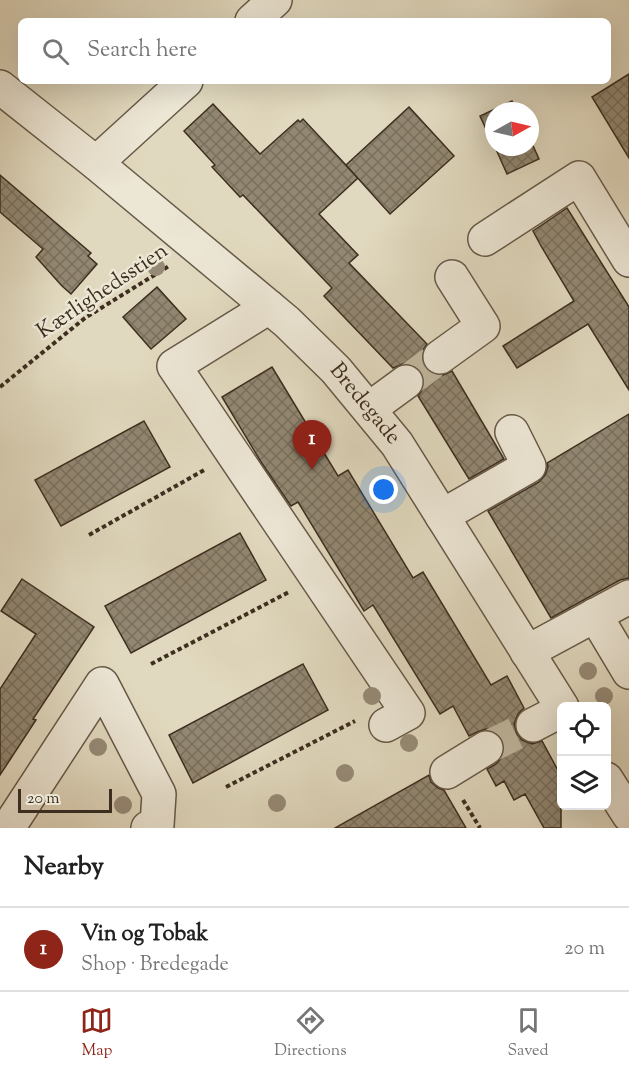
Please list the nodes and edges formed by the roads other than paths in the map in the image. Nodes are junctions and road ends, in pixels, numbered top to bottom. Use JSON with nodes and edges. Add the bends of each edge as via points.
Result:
{"nodes":[{"id":1,"x":275,"y":0,"type":"edge"},
{"id":2,"x":255,"y":18,"type":"edge"},
{"id":3,"x":183,"y":84,"type":"edge"},
{"id":4,"x":0,"y":87,"type":"edge"},
{"id":5,"x":96,"y":163,"type":"junction"},
{"id":6,"x":485,"y":239,"type":"dead end"},
{"id":7,"x":629,"y":260,"type":"edge"},
{"id":8,"x":452,"y":277,"type":"dead end"},
{"id":9,"x":269,"y":307,"type":"junction"},
{"id":10,"x":440,"y":357,"type":"tunnel mouth"},
{"id":11,"x":406,"y":382,"type":"tunnel mouth"},
{"id":12,"x":369,"y":410,"type":"junction"},
{"id":13,"x":512,"y":432,"type":"dead end"},
{"id":14,"x":442,"y":516,"type":"junction"},
{"id":15,"x":629,"y":597,"type":"edge"},
{"id":16,"x":595,"y":615,"type":"junction"},
{"id":17,"x":527,"y":652,"type":"junction"},
{"id":18,"x":629,"y":672,"type":"edge"},
{"id":19,"x":557,"y":702,"type":"edge"},
{"id":20,"x":557,"y":710,"type":"edge"},
{"id":21,"x":392,"y":712,"type":"road end"},
{"id":22,"x":533,"y":725,"type":"tunnel mouth"},
{"id":23,"x":486,"y":748,"type":"tunnel mouth"},
{"id":24,"x":447,"y":772,"type":"dead end"},
{"id":25,"x":611,"y":787,"type":"edge"},
{"id":26,"x":629,"y":815,"type":"edge"},
{"id":27,"x":8,"y":828,"type":"edge"},
{"id":28,"x":148,"y":828,"type":"edge"}],
"edges":[{"from":1,"to":2,"type":"street"},
{"from":3,"to":5,"type":"street"},
{"from":4,"to":5,"type":"street","name":"Bredegade"},
{"from":5,"to":9,"type":"street","name":"Bredegade"},
{"from":6,"to":7,"type":"street","via":[[579,178]]},
{"from":8,"to":10,"type":"street","via":[[483,326]]},
{"from":9,"to":12,"type":"street","name":"Bredegade","via":[[336,370]]},
{"from":9,"to":21,"type":"street","via":[[174,366],[317,578]]},
{"from":11,"to":12,"type":"street"},
{"from":12,"to":14,"type":"street","name":"Bredegade","via":[[397,444]]},
{"from":13,"to":14,"type":"street","via":[[530,466]]},
{"from":14,"to":17,"type":"street","name":"Bredegade"},
{"from":15,"to":16,"type":"street"},
{"from":16,"to":17,"type":"street"},
{"from":16,"to":18,"type":"street"},
{"from":17,"to":19,"type":"street","name":"Bredegade"},
{"from":20,"to":22,"type":"street"},
{"from":23,"to":24,"type":"street"},
{"from":25,"to":26,"type":"street"},
{"from":27,"to":28,"type":"street","via":[[102,684],[159,794],[157,825]]}]}
